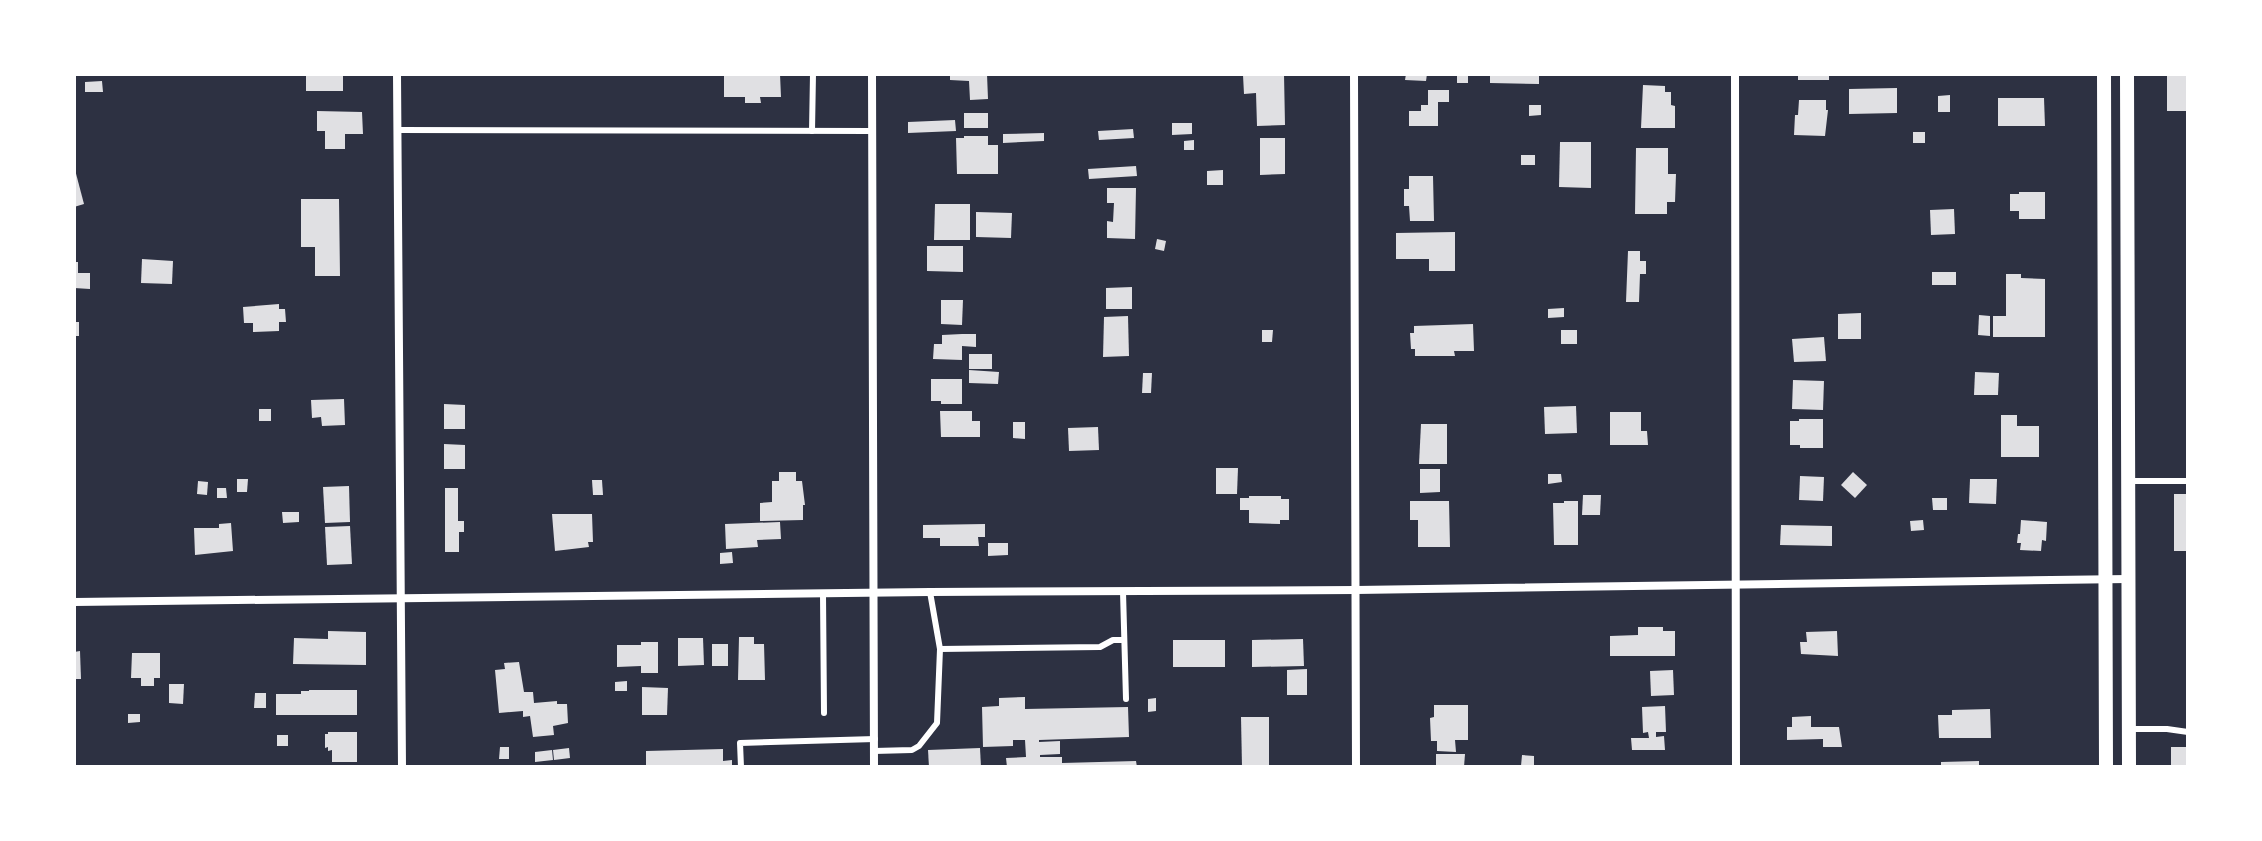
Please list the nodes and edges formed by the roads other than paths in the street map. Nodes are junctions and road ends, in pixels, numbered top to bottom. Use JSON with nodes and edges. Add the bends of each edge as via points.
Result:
{"nodes":[{"id":1,"x":397,"y":74,"type":"edge"},
{"id":2,"x":813,"y":74,"type":"edge"},
{"id":3,"x":872,"y":74,"type":"edge"},
{"id":4,"x":1354,"y":74,"type":"edge"},
{"id":5,"x":1735,"y":74,"type":"edge"},
{"id":6,"x":2104,"y":74,"type":"edge"},
{"id":7,"x":2127,"y":74,"type":"edge"},
{"id":8,"x":398,"y":130,"type":"junction"},
{"id":9,"x":812,"y":131,"type":"junction"},
{"id":10,"x":872,"y":131,"type":"junction"},
{"id":11,"x":2128,"y":481,"type":"junction"},
{"id":12,"x":2188,"y":481,"type":"edge"},
{"id":13,"x":2128,"y":579,"type":"junction"},
{"id":14,"x":2106,"y":580,"type":"junction"},
{"id":15,"x":1736,"y":583,"type":"junction"},
{"id":16,"x":1356,"y":590,"type":"junction"},
{"id":17,"x":930,"y":592,"type":"junction"},
{"id":18,"x":1123,"y":592,"type":"junction"},
{"id":19,"x":874,"y":593,"type":"junction"},
{"id":20,"x":823,"y":594,"type":"junction"},
{"id":21,"x":401,"y":598,"type":"junction"},
{"id":22,"x":74,"y":602,"type":"edge"},
{"id":23,"x":1124,"y":640,"type":"junction"},
{"id":24,"x":940,"y":649,"type":"junction"},
{"id":25,"x":1126,"y":699,"type":"dead end"},
{"id":26,"x":824,"y":713,"type":"dead end"},
{"id":27,"x":2129,"y":729,"type":"junction"},
{"id":28,"x":2188,"y":732,"type":"edge"},
{"id":29,"x":875,"y":739,"type":"junction"},
{"id":30,"x":874,"y":751,"type":"junction"},
{"id":31,"x":402,"y":767,"type":"edge"},
{"id":32,"x":741,"y":767,"type":"edge"},
{"id":33,"x":874,"y":767,"type":"edge"},
{"id":34,"x":1356,"y":767,"type":"edge"},
{"id":35,"x":1736,"y":767,"type":"edge"},
{"id":36,"x":2106,"y":767,"type":"edge"},
{"id":37,"x":2129,"y":767,"type":"edge"}],
"edges":[{"from":1,"to":8,"type":"street"},
{"from":2,"to":9,"type":"lane"},
{"from":3,"to":10,"type":"street"},
{"from":4,"to":16,"type":"street"},
{"from":5,"to":15,"type":"street"},
{"from":6,"to":14,"type":"street"},
{"from":7,"to":11,"type":"street"},
{"from":8,"to":9,"type":"lane"},
{"from":8,"to":21,"type":"street"},
{"from":9,"to":10,"type":"lane"},
{"from":10,"to":19,"type":"street"},
{"from":11,"to":12,"type":"lane"},
{"from":11,"to":13,"type":"street"},
{"from":13,"to":14,"type":"street"},
{"from":13,"to":27,"type":"street"},
{"from":14,"to":15,"type":"street"},
{"from":14,"to":36,"type":"street"},
{"from":15,"to":16,"type":"street"},
{"from":15,"to":35,"type":"street"},
{"from":16,"to":18,"type":"street"},
{"from":16,"to":34,"type":"street"},
{"from":17,"to":18,"type":"street"},
{"from":17,"to":19,"type":"street"},
{"from":17,"to":24,"type":"lane"},
{"from":18,"to":23,"type":"lane"},
{"from":19,"to":20,"type":"street"},
{"from":19,"to":29,"type":"street"},
{"from":20,"to":21,"type":"street"},
{"from":20,"to":26,"type":"lane"},
{"from":21,"to":22,"type":"street"},
{"from":21,"to":31,"type":"street"},
{"from":23,"to":24,"type":"lane","via":[[1100,647]]},
{"from":23,"to":25,"type":"lane"},
{"from":24,"to":30,"type":"lane","via":[[934,730],[912,750]]},
{"from":27,"to":28,"type":"lane"},
{"from":27,"to":37,"type":"street"},
{"from":29,"to":30,"type":"street"},
{"from":29,"to":32,"type":"lane","via":[[740,743]]},
{"from":30,"to":33,"type":"street"}]}
